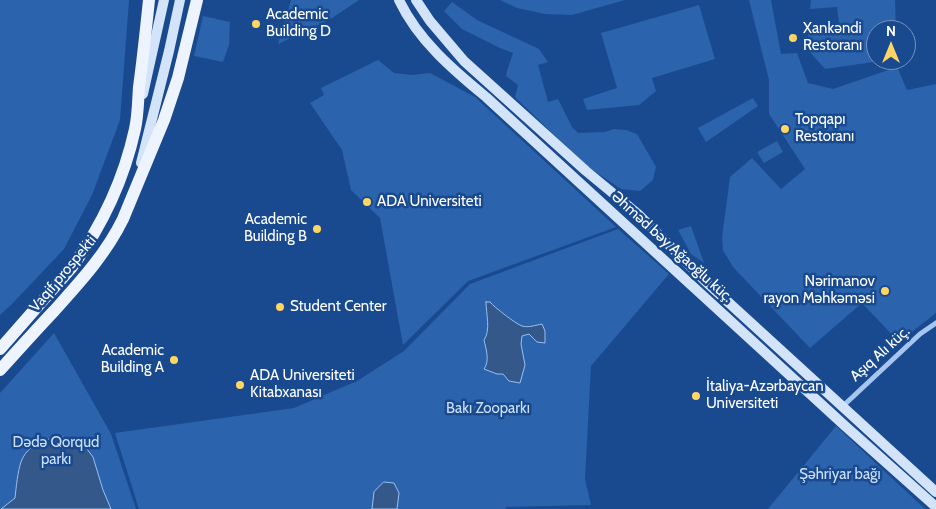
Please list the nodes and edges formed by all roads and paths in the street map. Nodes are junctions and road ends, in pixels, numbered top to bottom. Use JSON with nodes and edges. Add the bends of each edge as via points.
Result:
{"nodes":[{"id":1,"x":149,"y":0,"type":"edge"},
{"id":2,"x":164,"y":0,"type":"edge"},
{"id":3,"x":180,"y":0,"type":"edge"},
{"id":4,"x":197,"y":0,"type":"edge"},
{"id":5,"x":416,"y":0,"type":"edge"},
{"id":6,"x":402,"y":1,"type":"edge"},
{"id":7,"x":135,"y":127,"type":"junction"},
{"id":8,"x":135,"y":188,"type":"junction"},
{"id":9,"x":648,"y":224,"type":"junction"},
{"id":10,"x":638,"y":235,"type":"junction"},
{"id":11,"x":936,"y":322,"type":"edge"},
{"id":12,"x":0,"y":349,"type":"edge"},
{"id":13,"x":0,"y":370,"type":"edge"},
{"id":14,"x":842,"y":406,"type":"junction"},
{"id":15,"x":936,"y":492,"type":"edge"},
{"id":16,"x":936,"y":507,"type":"edge"}],
"edges":[{"from":1,"to":7,"type":"main road","name":"Vaqif prospekti"},
{"from":2,"to":7,"type":"street","name":"Vaqif prospekti"},
{"from":3,"to":8,"type":"street","name":"Vaqif prospekti"},
{"from":4,"to":8,"type":"main road","name":"Vaqif prospekti","via":[[178,78]]},
{"from":5,"to":9,"type":"street","name":"Əhməd bəy Ağaoğlu küç.","via":[[464,61]]},
{"from":6,"to":10,"type":"street","name":"Əhməd bəy Ağaoğlu küç.","via":[[408,17],[437,54]]},
{"from":7,"to":12,"type":"main road","name":"Vaqif prospekti","via":[[113,195],[83,253]]},
{"from":8,"to":13,"type":"main road","name":"Vaqif prospekti","via":[[118,231],[97,261]]},
{"from":9,"to":10,"type":"street"},
{"from":9,"to":14,"type":"street","name":"Əhməd bəy Ağaoğlu küç.","via":[[704,280]]},
{"from":10,"to":16,"type":"street","name":"Əhməd bəy Ağaoğlu küç."},
{"from":11,"to":14,"type":"street","name":"Aşıq Alı küç."},
{"from":14,"to":15,"type":"street","name":"Əhməd bəy Ağaoğlu küç."}]}
